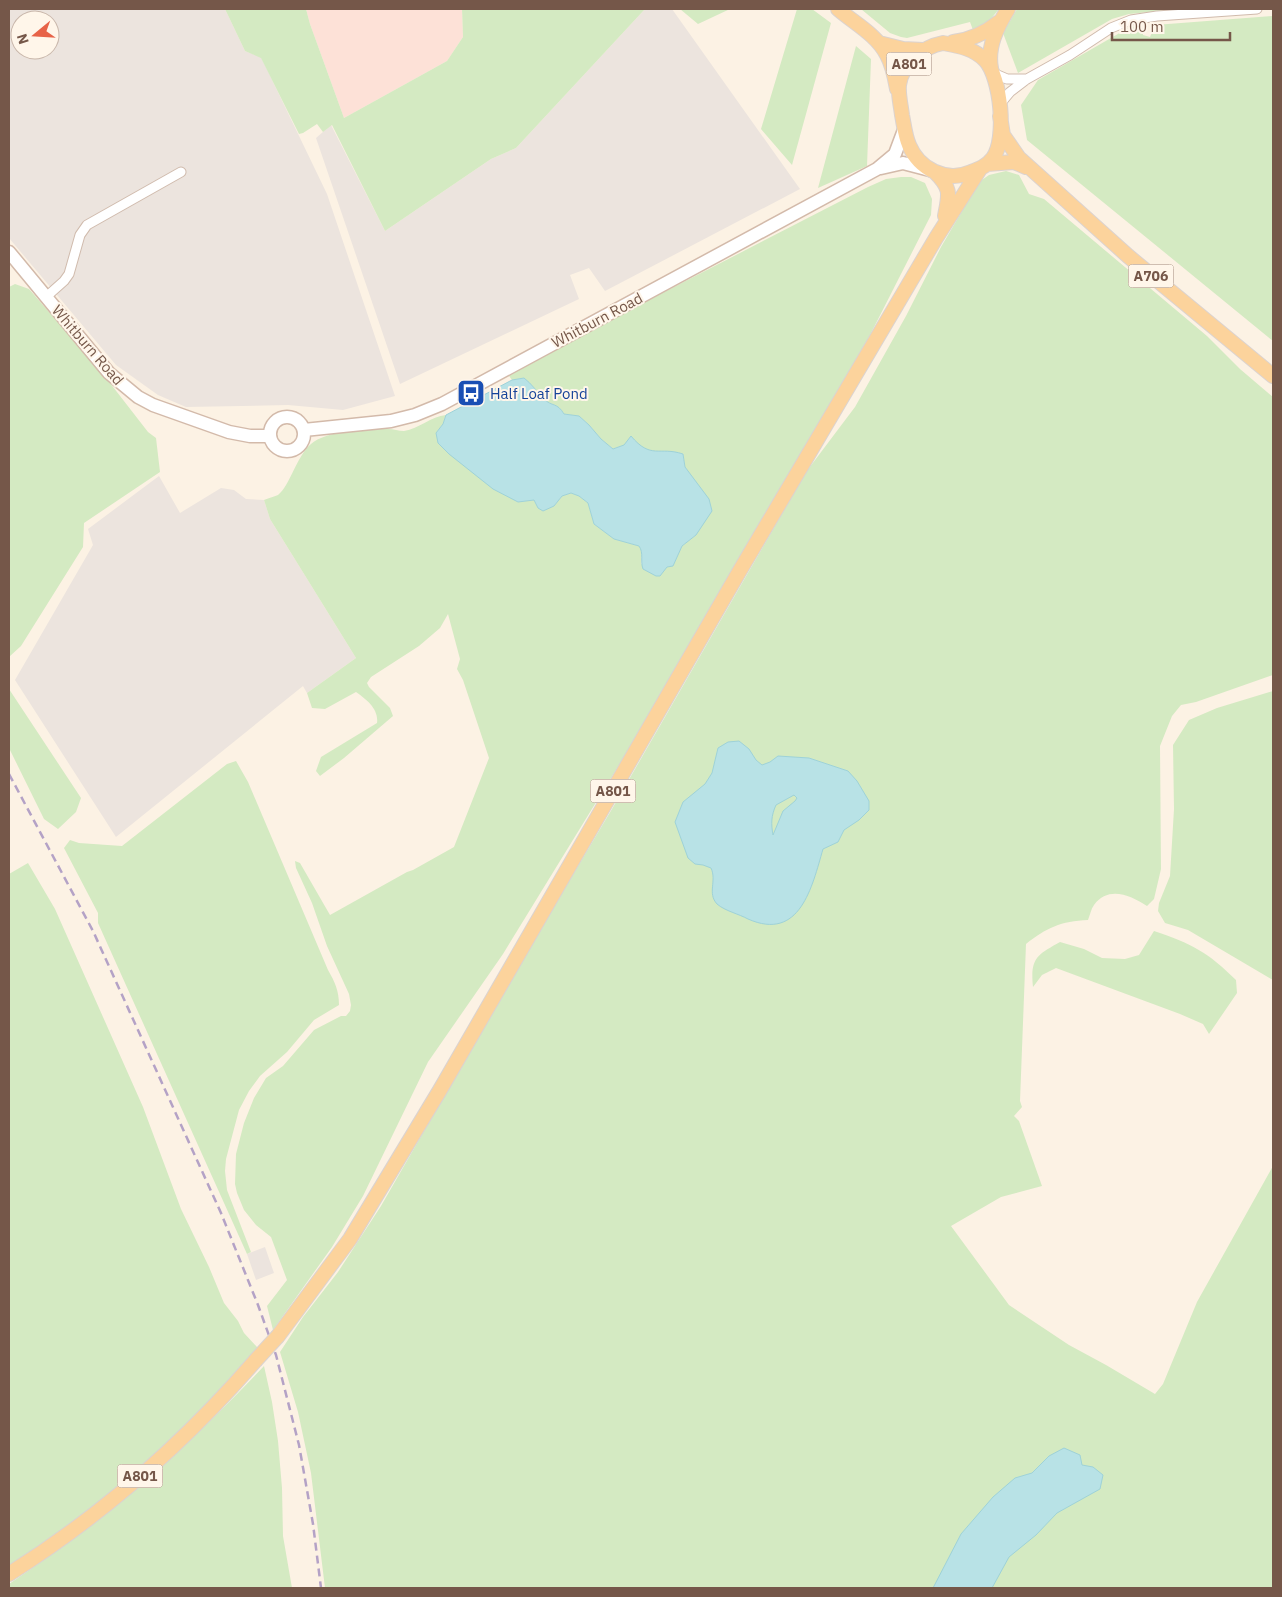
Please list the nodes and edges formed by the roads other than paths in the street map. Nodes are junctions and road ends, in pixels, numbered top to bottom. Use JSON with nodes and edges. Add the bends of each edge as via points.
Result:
{"nodes":[{"id":1,"x":838,"y":9,"type":"edge"},
{"id":2,"x":1008,"y":9,"type":"edge"},
{"id":3,"x":1257,"y":9,"type":"edge"},
{"id":4,"x":999,"y":22,"type":"junction"},
{"id":5,"x":879,"y":43,"type":"junction"},
{"id":6,"x":943,"y":44,"type":"junction"},
{"id":7,"x":924,"y":50,"type":"junction"},
{"id":8,"x":992,"y":71,"type":"junction"},
{"id":9,"x":1027,"y":79,"type":"junction"},
{"id":10,"x":900,"y":103,"type":"junction"},
{"id":11,"x":1000,"y":111,"type":"junction"},
{"id":12,"x":904,"y":130,"type":"junction"},
{"id":13,"x":984,"y":166,"type":"junction"},
{"id":14,"x":877,"y":169,"type":"junction"},
{"id":15,"x":1034,"y":170,"type":"junction"},
{"id":16,"x":934,"y":171,"type":"junction"},
{"id":17,"x":181,"y":172,"type":"dead end"},
{"id":18,"x":936,"y":238,"type":"junction"},
{"id":19,"x":9,"y":252,"type":"edge"},
{"id":20,"x":46,"y":296,"type":"junction"},
{"id":21,"x":1273,"y":376,"type":"edge"},
{"id":22,"x":304,"y":430,"type":"junction"},
{"id":23,"x":270,"y":436,"type":"junction"},
{"id":24,"x":9,"y":1574,"type":"edge"}],
"edges":[{"from":1,"to":5,"type":"main road"},
{"from":2,"to":4,"type":"main road","number":"A801"},
{"from":3,"to":9,"type":"street","via":[[1131,20],[1111,28]]},
{"from":4,"to":6,"type":"main road","number":"A801","via":[[970,39]]},
{"from":4,"to":8,"type":"main road","number":"A801","via":[[991,46]]},
{"from":5,"to":7,"type":"main road"},
{"from":5,"to":10,"type":"main road","via":[[892,67]]},
{"from":6,"to":7,"type":"main road","number":"A801"},
{"from":6,"to":8,"type":"main road","number":"A801","via":[[968,49],[983,59]]},
{"from":7,"to":10,"type":"main road","number":"A801","via":[[905,69],[899,84]]},
{"from":8,"to":9,"type":"street","via":[[1007,79]]},
{"from":8,"to":11,"type":"main road","number":"A801"},
{"from":9,"to":11,"type":"street","via":[[1010,92]]},
{"from":10,"to":12,"type":"main road","number":"A801"},
{"from":11,"to":13,"type":"main road","number":"A801","via":[[1002,124],[998,148]]},
{"from":11,"to":15,"type":"main road","number":"A706","via":[[1004,135],[1019,158]]},
{"from":12,"to":14,"type":"main road","name":"Whitburn Road","via":[[895,154]]},
{"from":12,"to":16,"type":"main road","number":"A801","via":[[916,158]]},
{"from":13,"to":15,"type":"main road","number":"A706","via":[[1014,162]]},
{"from":13,"to":16,"type":"main road","via":[[965,175],[944,175]]},
{"from":13,"to":18,"type":"main road","number":"A801"},
{"from":14,"to":16,"type":"main road","name":"Whitburn Road","via":[[902,163]]},
{"from":14,"to":22,"type":"main road","name":"Whitburn Road","via":[[442,404],[391,420]]},
{"from":15,"to":21,"type":"main road","number":"A706","via":[[1128,256]]},
{"from":16,"to":18,"type":"main road","number":"A801","via":[[945,183],[949,200]]},
{"from":17,"to":20,"type":"street","via":[[87,225],[80,235],[70,274]]},
{"from":18,"to":24,"type":"main road","number":"A801","bridge":true,"via":[[350,1239],[278,1336],[162,1459],[37,1557]]},
{"from":19,"to":20,"type":"main road","name":"Whitburn Road"},
{"from":20,"to":23,"type":"main road","name":"Whitburn Road","via":[[109,373],[138,397],[229,432]]},
{"from":22,"to":23,"type":"main road","via":[[296,419],[287,417],[274,423]]},
{"from":22,"to":23,"type":"main road","via":[[300,446],[288,452],[278,448]]}]}
